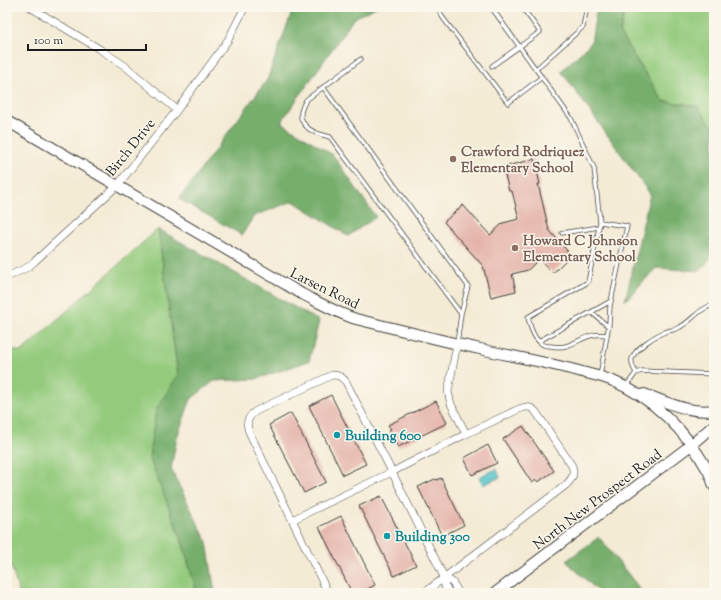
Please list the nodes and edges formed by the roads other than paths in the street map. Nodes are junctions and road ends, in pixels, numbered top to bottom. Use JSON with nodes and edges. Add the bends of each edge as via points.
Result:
{"nodes":[{"id":1,"x":30,"y":7,"type":"edge"},
{"id":2,"x":245,"y":7,"type":"edge"},
{"id":3,"x":443,"y":7,"type":"edge"},
{"id":4,"x":491,"y":7,"type":"edge"},
{"id":5,"x":522,"y":7,"type":"edge"},
{"id":6,"x":587,"y":7,"type":"edge"},
{"id":7,"x":520,"y":46,"type":"junction"},
{"id":8,"x":361,"y":59,"type":"dead end"},
{"id":9,"x":492,"y":66,"type":"dead end"},
{"id":10,"x":536,"y":69,"type":"junction"},
{"id":11,"x":542,"y":77,"type":"junction"},
{"id":12,"x":323,"y":87,"type":"junction"},
{"id":13,"x":177,"y":110,"type":"junction"},
{"id":14,"x":7,"y":121,"type":"edge"},
{"id":15,"x":117,"y":186,"type":"junction"},
{"id":16,"x":600,"y":222,"type":"junction"},
{"id":17,"x":600,"y":227,"type":"junction"},
{"id":18,"x":562,"y":233,"type":"dead end"},
{"id":19,"x":7,"y":277,"type":"edge"},
{"id":20,"x":611,"y":301,"type":"junction"},
{"id":21,"x":713,"y":304,"type":"edge"},
{"id":22,"x":591,"y":312,"type":"junction"},
{"id":23,"x":460,"y":314,"type":"junction"},
{"id":24,"x":609,"y":327,"type":"junction"},
{"id":25,"x":607,"y":335,"type":"junction"},
{"id":26,"x":539,"y":341,"type":"junction"},
{"id":27,"x":457,"y":344,"type":"junction"},
{"id":28,"x":636,"y":374,"type":"junction"},
{"id":29,"x":714,"y":374,"type":"edge"},
{"id":30,"x":600,"y":377,"type":"junction"},
{"id":31,"x":625,"y":387,"type":"junction"},
{"id":32,"x":714,"y":410,"type":"edge"},
{"id":33,"x":714,"y":425,"type":"edge"},
{"id":34,"x":466,"y":434,"type":"junction"},
{"id":35,"x":691,"y":445,"type":"junction"},
{"id":36,"x":392,"y":472,"type":"junction"},
{"id":37,"x":714,"y":486,"type":"edge"},
{"id":38,"x":292,"y":520,"type":"junction"},
{"id":39,"x":444,"y":577,"type":"junction"},
{"id":40,"x":328,"y":593,"type":"edge"},
{"id":41,"x":424,"y":593,"type":"edge"},
{"id":42,"x":450,"y":593,"type":"edge"},
{"id":43,"x":459,"y":593,"type":"edge"},
{"id":44,"x":495,"y":593,"type":"edge"}],
"edges":[{"from":1,"to":13,"type":"street","via":[[125,66]]},
{"from":2,"to":13,"type":"street","name":"Birch Drive","via":[[228,40]]},
{"from":3,"to":11,"type":"lane","via":[[439,10],[443,18],[508,103]]},
{"from":4,"to":7,"type":"lane"},
{"from":5,"to":7,"type":"lane","via":[[540,32]]},
{"from":6,"to":10,"type":"lane","via":[[583,27]]},
{"from":7,"to":9,"type":"lane"},
{"from":7,"to":10,"type":"lane"},
{"from":8,"to":12,"type":"lane"},
{"from":10,"to":11,"type":"lane"},
{"from":11,"to":16,"type":"lane","via":[[571,118],[594,168]]},
{"from":12,"to":23,"type":"lane","via":[[468,286]]},
{"from":12,"to":23,"type":"lane","via":[[306,100],[301,112],[304,124],[316,133],[330,137]]},
{"from":13,"to":15,"type":"street","name":"Birch Drive"},
{"from":14,"to":15,"type":"street","name":"Larsen Road"},
{"from":15,"to":19,"type":"street","name":"Birch Drive","via":[[36,261]]},
{"from":15,"to":27,"type":"street","name":"Larsen Road","via":[[332,310],[356,319]]},
{"from":16,"to":17,"type":"lane"},
{"from":16,"to":20,"type":"lane","via":[[627,226]]},
{"from":17,"to":18,"type":"lane"},
{"from":17,"to":26,"type":"lane","via":[[588,282],[528,317],[530,329]]},
{"from":20,"to":22,"type":"lane"},
{"from":20,"to":24,"type":"lane"},
{"from":21,"to":28,"type":"lane","via":[[680,327],[658,335],[636,351],[632,357]]},
{"from":22,"to":24,"type":"lane"},
{"from":22,"to":26,"type":"lane"},
{"from":23,"to":27,"type":"lane"},
{"from":24,"to":25,"type":"lane"},
{"from":25,"to":26,"type":"lane","via":[[591,335],[565,346],[554,347],[543,345]]},
{"from":25,"to":30,"type":"lane"},
{"from":27,"to":30,"type":"street","name":"Larsen Road"},
{"from":27,"to":34,"type":"street","via":[[448,392]]},
{"from":28,"to":29,"type":"lane","via":[[642,371]]},
{"from":28,"to":31,"type":"lane"},
{"from":30,"to":31,"type":"street","name":"Larsen Road"},
{"from":31,"to":32,"type":"street","via":[[683,408],[697,411]]},
{"from":31,"to":35,"type":"street","name":"Larsen Road","via":[[646,399],[661,412]]},
{"from":33,"to":35,"type":"street","name":"North New Prospect Road"},
{"from":34,"to":36,"type":"street"},
{"from":34,"to":39,"type":"street","via":[[519,409],[531,407],[572,466],[573,473],[566,485]]},
{"from":35,"to":37,"type":"street","name":"Larsen Road"},
{"from":35,"to":44,"type":"street","name":"North New Prospect Road"},
{"from":36,"to":38,"type":"street"},
{"from":36,"to":38,"type":"street","via":[[346,382],[339,376],[326,377],[256,411],[247,421],[247,428]]},
{"from":36,"to":39,"type":"street"},
{"from":38,"to":40,"type":"street"},
{"from":39,"to":41,"type":"street"},
{"from":39,"to":42,"type":"street","via":[[445,587]]},
{"from":39,"to":43,"type":"street","via":[[452,582]]}]}
